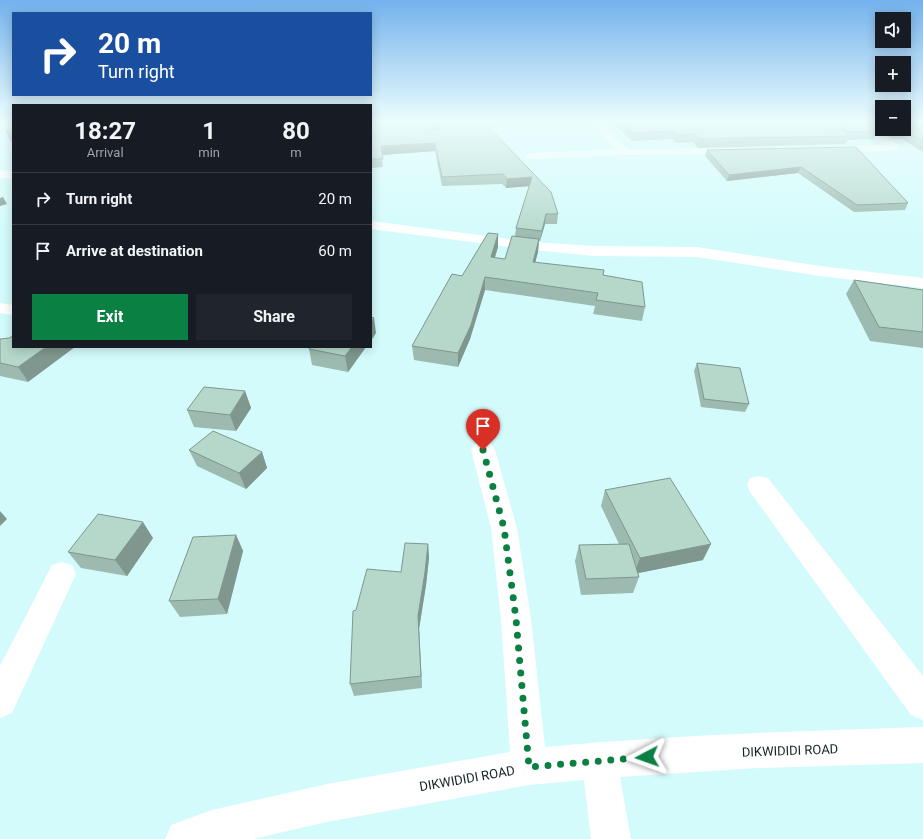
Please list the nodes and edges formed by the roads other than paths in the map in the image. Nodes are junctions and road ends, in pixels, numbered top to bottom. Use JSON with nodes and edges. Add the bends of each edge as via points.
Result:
{"nodes":[{"id":1,"x":0,"y":174,"type":"edge"},
{"id":2,"x":12,"y":175,"type":"edge"},
{"id":3,"x":372,"y":225,"type":"edge"},
{"id":4,"x":923,"y":283,"type":"edge"},
{"id":5,"x":0,"y":308,"type":"edge"},
{"id":6,"x":12,"y":310,"type":"edge"},
{"id":7,"x":483,"y":450,"type":"dead end"},
{"id":8,"x":759,"y":485,"type":"dead end"},
{"id":9,"x":62,"y":574,"type":"dead end"},
{"id":10,"x":0,"y":701,"type":"edge"},
{"id":11,"x":923,"y":703,"type":"edge"},
{"id":12,"x":923,"y":745,"type":"edge"},
{"id":13,"x":599,"y":760,"type":"junction"},
{"id":14,"x":529,"y":767,"type":"junction"},
{"id":15,"x":185,"y":839,"type":"edge"},
{"id":16,"x":611,"y":839,"type":"edge"}],
"edges":[{"from":1,"to":2,"type":"street"},
{"from":3,"to":4,"type":"street","via":[[533,246],[586,250],[697,252],[820,271]]},
{"from":5,"to":6,"type":"street"},
{"from":7,"to":14,"type":"street","via":[[505,535],[516,619]]},
{"from":8,"to":11,"type":"street"},
{"from":9,"to":10,"type":"street"},
{"from":12,"to":13,"type":"street","name":"DIKWIDIDI ROAD","via":[[758,750]]},
{"from":13,"to":14,"type":"street","name":"DIKWIDIDI ROAD"},
{"from":13,"to":16,"type":"street"},
{"from":14,"to":15,"type":"street","name":"DIKWIDIDI ROAD","via":[[327,803],[212,829]]}]}
